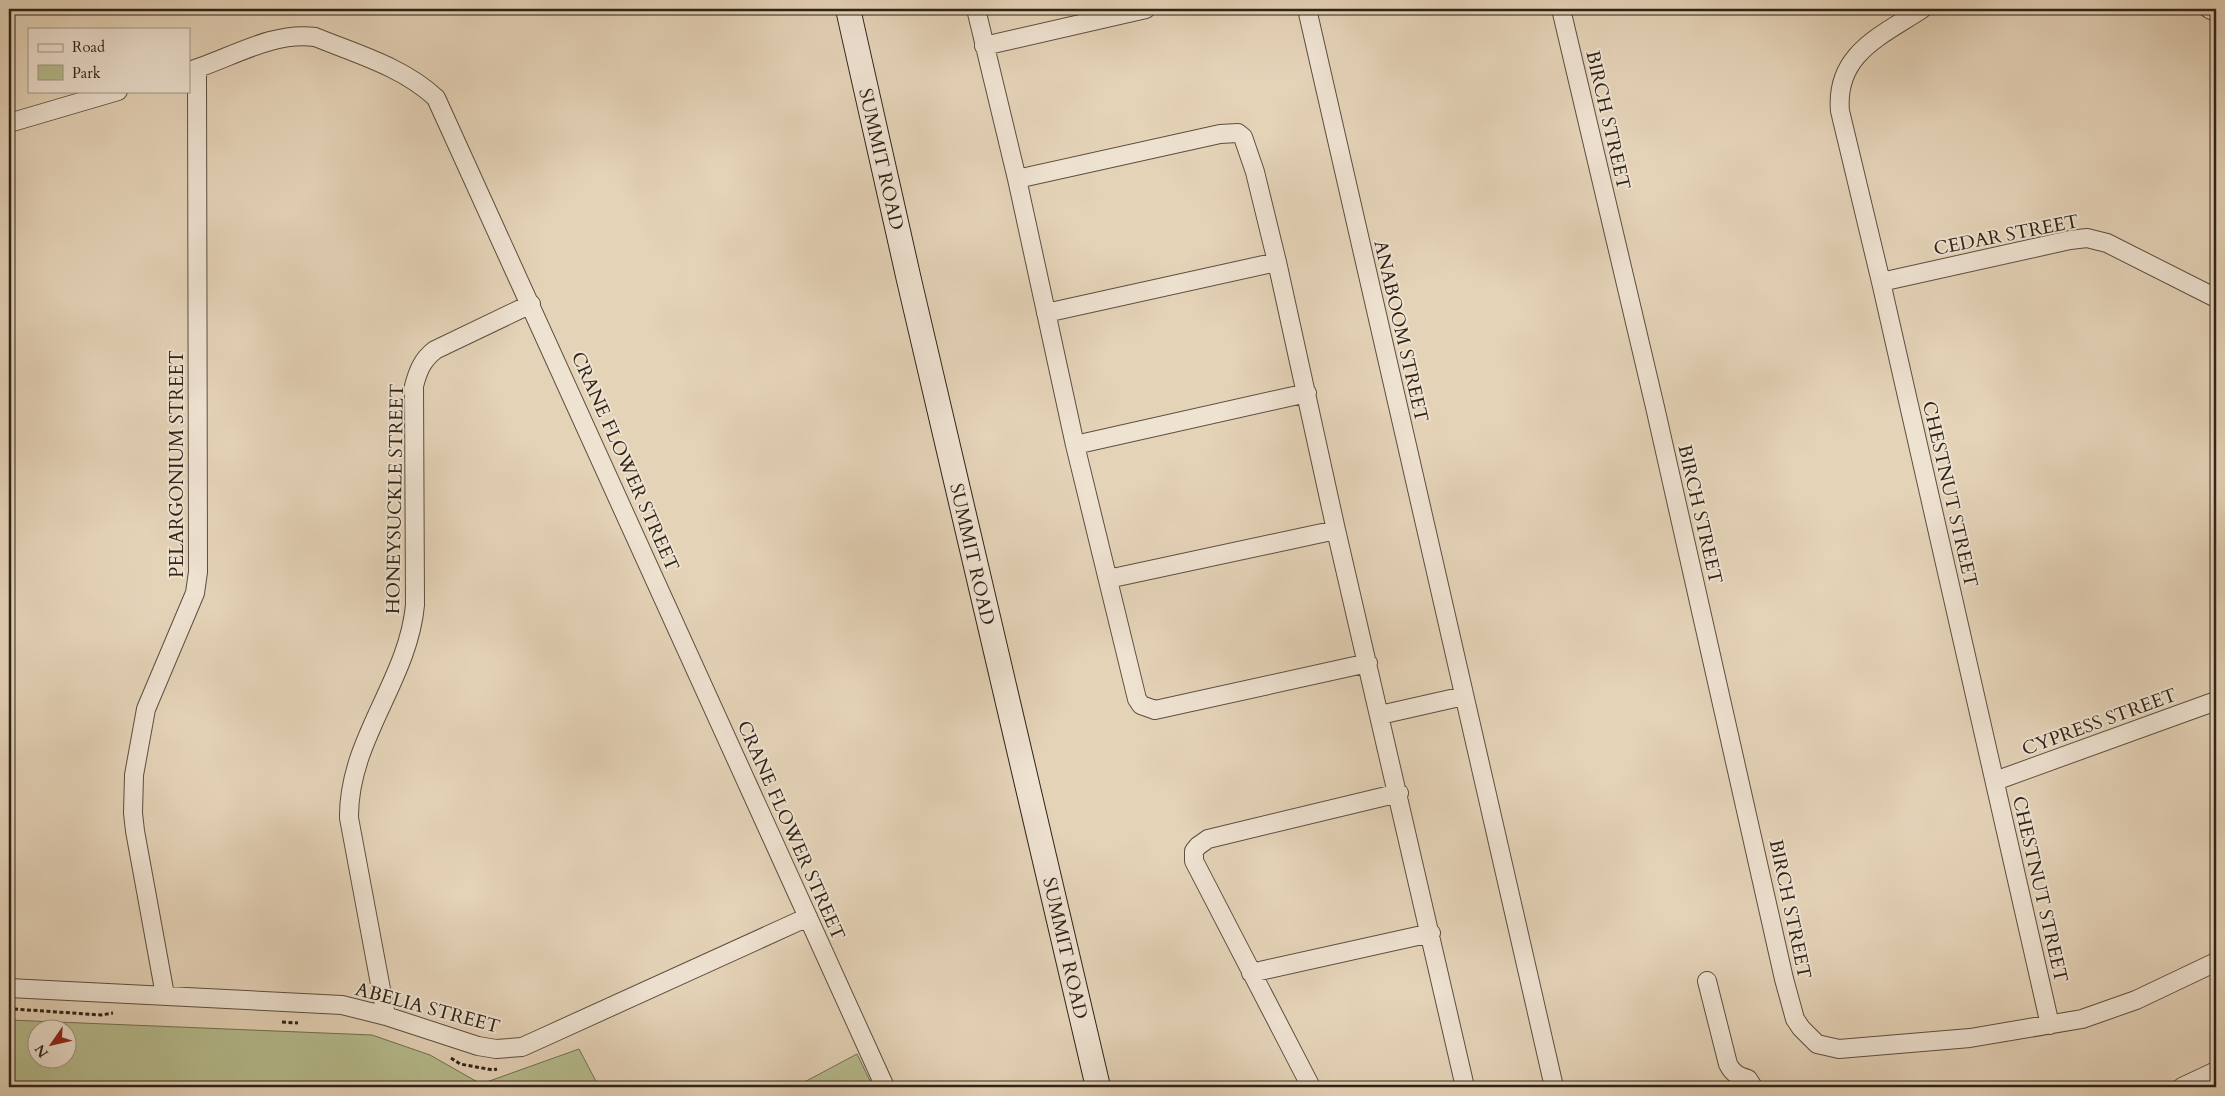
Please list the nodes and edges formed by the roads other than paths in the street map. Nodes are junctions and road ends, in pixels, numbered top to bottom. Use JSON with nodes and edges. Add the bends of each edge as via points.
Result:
{"nodes":[{"id":1,"x":976,"y":9,"type":"edge"},
{"id":2,"x":1146,"y":9,"type":"edge"},
{"id":3,"x":1307,"y":9,"type":"edge"},
{"id":4,"x":1561,"y":9,"type":"edge"},
{"id":5,"x":1922,"y":9,"type":"edge"},
{"id":6,"x":2209,"y":9,"type":"edge"},
{"id":7,"x":2216,"y":12,"type":"edge"},
{"id":8,"x":848,"y":13,"type":"edge"},
{"id":9,"x":984,"y":46,"type":"junction"},
{"id":10,"x":193,"y":69,"type":"edge"},
{"id":11,"x":115,"y":92,"type":"edge"},
{"id":12,"x":9,"y":123,"type":"edge"},
{"id":13,"x":1017,"y":179,"type":"junction"},
{"id":14,"x":1277,"y":262,"type":"junction"},
{"id":15,"x":1881,"y":282,"type":"junction"},
{"id":16,"x":2216,"y":298,"type":"edge"},
{"id":17,"x":532,"y":304,"type":"junction"},
{"id":18,"x":1046,"y":313,"type":"junction"},
{"id":19,"x":1307,"y":393,"type":"junction"},
{"id":20,"x":1075,"y":445,"type":"junction"},
{"id":21,"x":1336,"y":530,"type":"junction"},
{"id":22,"x":1108,"y":579,"type":"junction"},
{"id":23,"x":1368,"y":663,"type":"junction"},
{"id":24,"x":1464,"y":696,"type":"junction"},
{"id":25,"x":2216,"y":701,"type":"edge"},
{"id":26,"x":1380,"y":715,"type":"junction"},
{"id":27,"x":1995,"y":781,"type":"junction"},
{"id":28,"x":1398,"y":793,"type":"junction"},
{"id":29,"x":808,"y":917,"type":"junction"},
{"id":30,"x":1431,"y":933,"type":"junction"},
{"id":31,"x":2216,"y":962,"type":"edge"},
{"id":32,"x":1251,"y":972,"type":"junction"},
{"id":33,"x":1707,"y":981,"type":"dead end"},
{"id":34,"x":9,"y":988,"type":"edge"},
{"id":35,"x":165,"y":995,"type":"junction"},
{"id":36,"x":386,"y":1016,"type":"junction"},
{"id":37,"x":2050,"y":1025,"type":"junction"},
{"id":38,"x":2216,"y":1071,"type":"edge"},
{"id":39,"x":885,"y":1087,"type":"edge"},
{"id":40,"x":1098,"y":1087,"type":"edge"},
{"id":41,"x":1311,"y":1087,"type":"edge"},
{"id":42,"x":1465,"y":1087,"type":"edge"},
{"id":43,"x":1554,"y":1087,"type":"edge"},
{"id":44,"x":1753,"y":1087,"type":"edge"},
{"id":45,"x":2182,"y":1087,"type":"edge"}],
"edges":[{"from":1,"to":9,"type":"street"},
{"from":2,"to":9,"type":"street"},
{"from":3,"to":24,"type":"street","name":"ANABOOM STREET"},
{"from":4,"to":37,"type":"street","name":"BIRCH STREET","via":[[1795,1019],[1817,1044],[1839,1049],[1939,1042]]},
{"from":5,"to":15,"type":"street","name":"CHESTNUT STREET","via":[[1858,54],[1849,64],[1840,85],[1840,111]]},
{"from":6,"to":7,"type":"street"},
{"from":8,"to":40,"type":"main road","name":"SUMMIT ROAD"},
{"from":9,"to":13,"type":"street"},
{"from":10,"to":17,"type":"street","name":"CRANE FLOWER STREET","via":[[262,44],[302,35],[315,36],[422,84],[436,98]]},
{"from":10,"to":35,"type":"street","name":"PELARGONIUM STREET","via":[[198,572],[195,592],[146,710],[134,768],[133,791],[135,831]]},
{"from":11,"to":12,"type":"street"},
{"from":13,"to":14,"type":"street","via":[[1220,134],[1238,133],[1246,143]]},
{"from":13,"to":18,"type":"street"},
{"from":14,"to":18,"type":"street"},
{"from":14,"to":19,"type":"street"},
{"from":15,"to":16,"type":"street","name":"CEDAR STREET","via":[[2087,238],[2106,243]]},
{"from":15,"to":27,"type":"street","name":"CHESTNUT STREET"},
{"from":17,"to":29,"type":"street","name":"CRANE FLOWER STREET"},
{"from":17,"to":36,"type":"street","name":"HONEYSUCKLE STREET","via":[[435,350],[420,367],[414,386],[413,626],[404,655],[360,753],[349,797],[349,818]]},
{"from":18,"to":20,"type":"street"},
{"from":19,"to":20,"type":"street"},
{"from":19,"to":21,"type":"street"},
{"from":20,"to":22,"type":"street"},
{"from":21,"to":22,"type":"street"},
{"from":21,"to":23,"type":"street"},
{"from":22,"to":23,"type":"street","via":[[1134,691],[1141,705],[1150,709]]},
{"from":23,"to":26,"type":"street"},
{"from":24,"to":26,"type":"street"},
{"from":24,"to":43,"type":"street","name":"ANABOOM STREET"},
{"from":25,"to":27,"type":"street","name":"CYPRESS STREET"},
{"from":26,"to":28,"type":"street"},
{"from":27,"to":37,"type":"street","name":"CHESTNUT STREET"},
{"from":28,"to":30,"type":"street"},
{"from":28,"to":32,"type":"street","via":[[1208,840],[1198,846],[1194,851],[1194,861]]},
{"from":29,"to":36,"type":"street","name":"ABELIA STREET","via":[[522,1047],[504,1050],[478,1046]]},
{"from":29,"to":39,"type":"street","name":"CRANE FLOWER STREET"},
{"from":30,"to":32,"type":"street"},
{"from":30,"to":42,"type":"street"},
{"from":31,"to":37,"type":"street","via":[[2106,1012]]},
{"from":32,"to":41,"type":"street"},
{"from":33,"to":44,"type":"street","via":[[1728,1064],[1732,1072],[1748,1079]]},
{"from":34,"to":35,"type":"street","name":"ABELIA STREET"},
{"from":35,"to":36,"type":"street","name":"ABELIA STREET","via":[[335,1005]]},
{"from":38,"to":45,"type":"street"}]}
